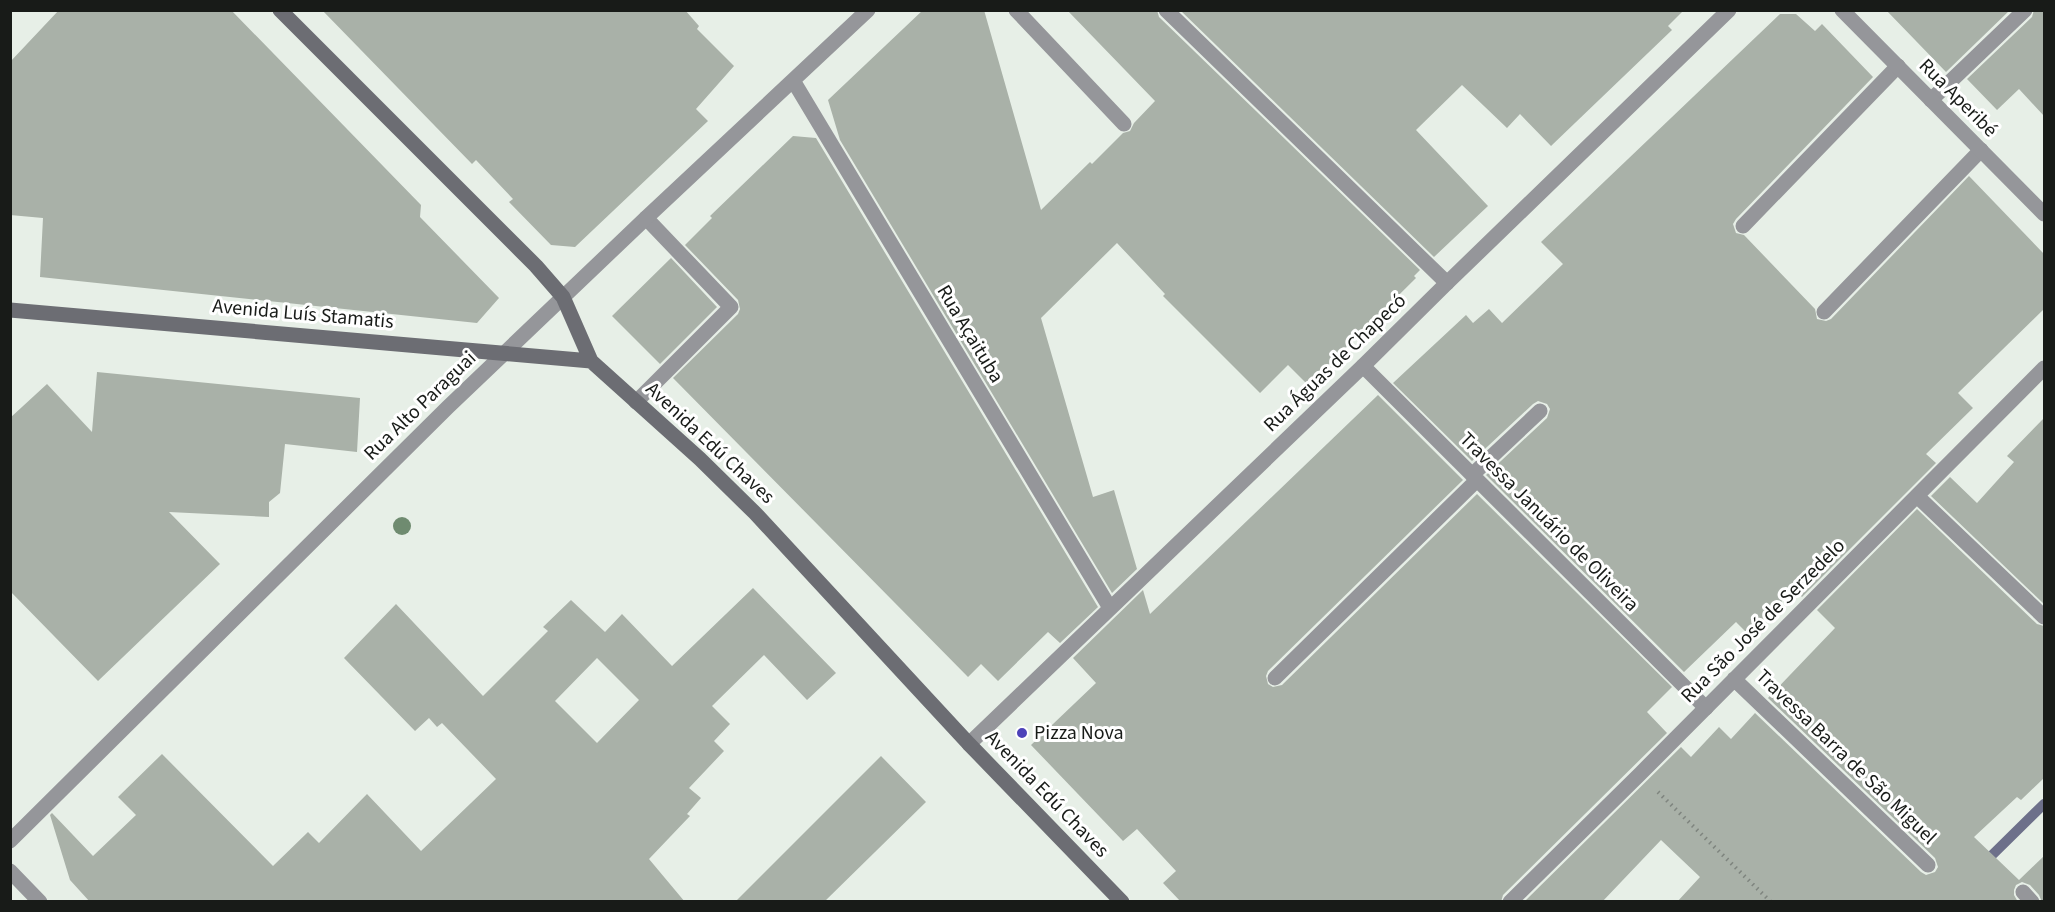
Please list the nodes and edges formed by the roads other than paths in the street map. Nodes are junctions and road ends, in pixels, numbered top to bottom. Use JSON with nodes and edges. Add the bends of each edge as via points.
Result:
{"nodes":[{"id":1,"x":280,"y":10,"type":"edge"},
{"id":2,"x":868,"y":10,"type":"edge"},
{"id":3,"x":1016,"y":10,"type":"edge"},
{"id":4,"x":1166,"y":10,"type":"edge"},
{"id":5,"x":1729,"y":10,"type":"edge"},
{"id":6,"x":1842,"y":10,"type":"edge"},
{"id":7,"x":2025,"y":10,"type":"edge"},
{"id":8,"x":1898,"y":66,"type":"junction"},
{"id":9,"x":794,"y":82,"type":"junction"},
{"id":10,"x":1932,"y":100,"type":"junction"},
{"id":11,"x":1124,"y":124,"type":"dead end"},
{"id":12,"x":1981,"y":150,"type":"junction"},
{"id":13,"x":2044,"y":214,"type":"edge"},
{"id":14,"x":646,"y":218,"type":"junction"},
{"id":15,"x":1743,"y":226,"type":"dead end"},
{"id":16,"x":1447,"y":282,"type":"junction"},
{"id":17,"x":563,"y":297,"type":"junction"},
{"id":18,"x":10,"y":310,"type":"edge"},
{"id":19,"x":1824,"y":312,"type":"dead end"},
{"id":20,"x":504,"y":354,"type":"junction"},
{"id":21,"x":591,"y":361,"type":"junction"},
{"id":22,"x":1363,"y":366,"type":"junction"},
{"id":23,"x":2044,"y":368,"type":"edge"},
{"id":24,"x":636,"y":402,"type":"junction"},
{"id":25,"x":1540,"y":411,"type":"dead end"},
{"id":26,"x":1475,"y":477,"type":"junction"},
{"id":27,"x":1917,"y":496,"type":"junction"},
{"id":28,"x":1110,"y":608,"type":"junction"},
{"id":29,"x":2044,"y":617,"type":"edge"},
{"id":30,"x":1275,"y":678,"type":"dead end"},
{"id":31,"x":1734,"y":679,"type":"junction"},
{"id":32,"x":1706,"y":708,"type":"junction"},
{"id":33,"x":969,"y":744,"type":"junction"},
{"id":34,"x":10,"y":841,"type":"edge"},
{"id":35,"x":1928,"y":865,"type":"dead end"},
{"id":36,"x":10,"y":871,"type":"edge"},
{"id":37,"x":40,"y":902,"type":"edge"},
{"id":38,"x":1122,"y":902,"type":"edge"},
{"id":39,"x":1510,"y":902,"type":"edge"}],
"edges":[{"from":1,"to":17,"type":"main road","name":"Avenida Edú Chaves"},
{"from":2,"to":9,"type":"street","name":"Rua Alto Paraguai"},
{"from":3,"to":11,"type":"street"},
{"from":4,"to":16,"type":"street"},
{"from":5,"to":16,"type":"street","name":"Rua Águas de Chapecó"},
{"from":6,"to":8,"type":"street","name":"Rua Aperibé"},
{"from":7,"to":10,"type":"street"},
{"from":8,"to":10,"type":"street","name":"Rua Aperibé"},
{"from":8,"to":15,"type":"street"},
{"from":9,"to":14,"type":"street","name":"Rua Alto Paraguai"},
{"from":9,"to":28,"type":"street","name":"Rua Açaituba"},
{"from":10,"to":12,"type":"street","name":"Rua Aperibé"},
{"from":12,"to":13,"type":"street","name":"Rua Aperibé"},
{"from":12,"to":19,"type":"street"},
{"from":14,"to":17,"type":"street","name":"Rua Alto Paraguai"},
{"from":14,"to":24,"type":"street","via":[[731,307]]},
{"from":16,"to":22,"type":"street","name":"Rua Águas de Chapecó"},
{"from":17,"to":20,"type":"street","name":"Rua Alto Paraguai"},
{"from":17,"to":21,"type":"main road","name":"Avenida Edú Chaves"},
{"from":18,"to":20,"type":"main road","name":"Avenida Luís Stamatis"},
{"from":20,"to":21,"type":"main road","name":"Avenida Luís Stamatis"},
{"from":20,"to":34,"type":"street","name":"Rua Alto Paraguai"},
{"from":21,"to":24,"type":"main road","name":"Avenida Edú Chaves"},
{"from":22,"to":26,"type":"street","name":"Travessa Januário de Oliveira"},
{"from":22,"to":28,"type":"street","name":"Rua Águas de Chapecó"},
{"from":23,"to":27,"type":"street","name":"Rua São José de Serzedelo"},
{"from":24,"to":33,"type":"main road","name":"Avenida Edú Chaves","via":[[756,513]]},
{"from":25,"to":26,"type":"street"},
{"from":26,"to":30,"type":"street"},
{"from":26,"to":32,"type":"street","name":"Travessa Januário de Oliveira"},
{"from":27,"to":29,"type":"street"},
{"from":27,"to":31,"type":"street","name":"Rua São José de Serzedelo"},
{"from":28,"to":33,"type":"street","name":"Rua Águas de Chapecó"},
{"from":31,"to":32,"type":"street","name":"Rua São José de Serzedelo"},
{"from":31,"to":35,"type":"street","name":"Travessa Barra de São Miguel"},
{"from":32,"to":39,"type":"street","name":"Rua São José de Serzedelo"},
{"from":33,"to":38,"type":"main road","name":"Avenida Edú Chaves"},
{"from":36,"to":37,"type":"street"}]}
